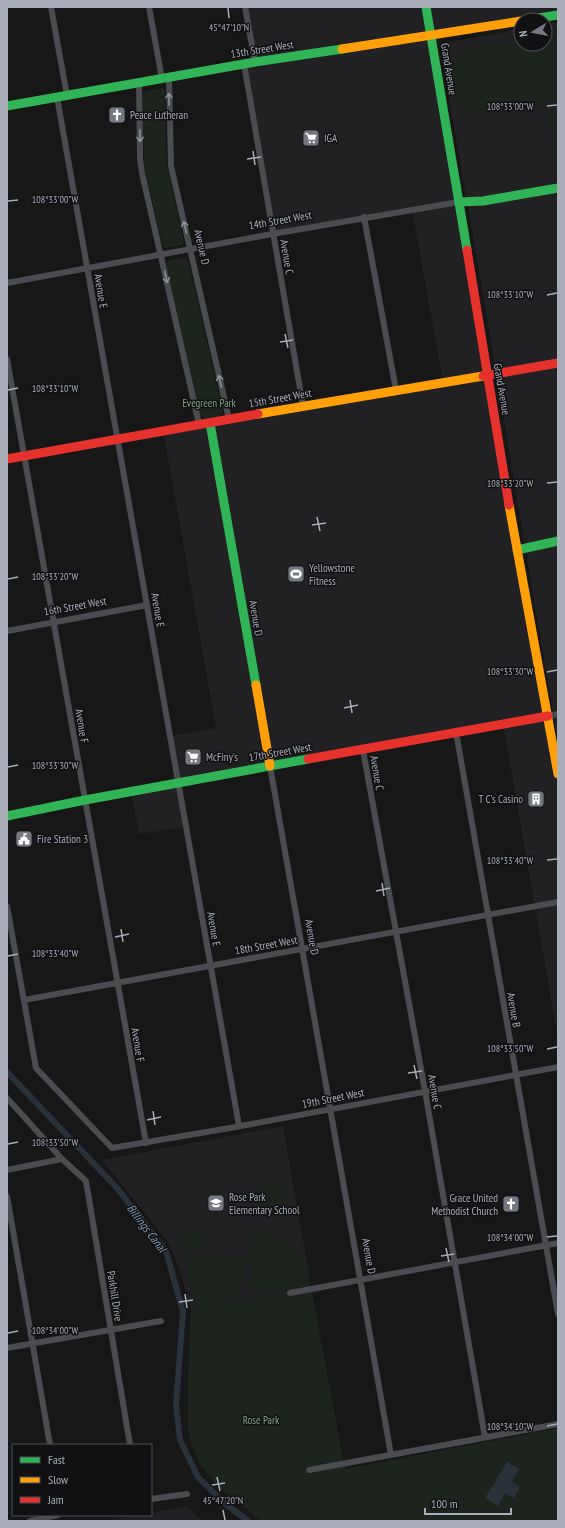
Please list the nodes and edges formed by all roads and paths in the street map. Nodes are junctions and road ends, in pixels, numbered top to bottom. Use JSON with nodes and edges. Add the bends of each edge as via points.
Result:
{"nodes":[{"id":1,"x":51,"y":7,"type":"edge"},
{"id":2,"x":149,"y":7,"type":"edge"},
{"id":3,"x":245,"y":7,"type":"edge"},
{"id":4,"x":426,"y":7,"type":"edge"},
{"id":5,"x":513,"y":22,"type":"edge"},
{"id":6,"x":431,"y":34,"type":"junction"},
{"id":7,"x":255,"y":62,"type":"junction"},
{"id":8,"x":244,"y":64,"type":"junction"},
{"id":9,"x":165,"y":78,"type":"junction"},
{"id":10,"x":139,"y":83,"type":"junction"},
{"id":11,"x":67,"y":96,"type":"junction"},
{"id":12,"x":57,"y":98,"type":"junction"},
{"id":13,"x":7,"y":106,"type":"edge"},
{"id":14,"x":558,"y":188,"type":"edge"},
{"id":15,"x":459,"y":202,"type":"junction"},
{"id":16,"x":364,"y":217,"type":"junction"},
{"id":17,"x":272,"y":234,"type":"junction"},
{"id":18,"x":190,"y":249,"type":"junction"},
{"id":19,"x":160,"y":254,"type":"junction"},
{"id":20,"x":87,"y":268,"type":"junction"},
{"id":21,"x":7,"y":283,"type":"edge"},
{"id":22,"x":7,"y":359,"type":"edge"},
{"id":23,"x":558,"y":363,"type":"edge"},
{"id":24,"x":487,"y":374,"type":"junction"},
{"id":25,"x":396,"y":390,"type":"junction"},
{"id":26,"x":303,"y":406,"type":"junction"},
{"id":27,"x":229,"y":419,"type":"junction"},
{"id":28,"x":210,"y":423,"type":"junction"},
{"id":29,"x":198,"y":424,"type":"junction"},
{"id":30,"x":117,"y":438,"type":"junction"},
{"id":31,"x":23,"y":456,"type":"junction"},
{"id":32,"x":7,"y":458,"type":"edge"},
{"id":33,"x":558,"y":541,"type":"edge"},
{"id":34,"x":517,"y":550,"type":"junction"},
{"id":35,"x":147,"y":605,"type":"junction"},
{"id":36,"x":54,"y":622,"type":"junction"},
{"id":37,"x":7,"y":631,"type":"edge"},
{"id":38,"x":558,"y":714,"type":"edge"},
{"id":39,"x":548,"y":716,"type":"junction"},
{"id":40,"x":456,"y":732,"type":"junction"},
{"id":41,"x":363,"y":750,"type":"junction"},
{"id":42,"x":270,"y":766,"type":"junction"},
{"id":43,"x":558,"y":774,"type":"edge"},
{"id":44,"x":178,"y":783,"type":"junction"},
{"id":45,"x":85,"y":800,"type":"junction"},
{"id":46,"x":7,"y":816,"type":"edge"},
{"id":47,"x":558,"y":902,"type":"edge"},
{"id":48,"x":7,"y":906,"type":"edge"},
{"id":49,"x":488,"y":915,"type":"junction"},
{"id":50,"x":395,"y":932,"type":"junction"},
{"id":51,"x":302,"y":949,"type":"junction"},
{"id":52,"x":210,"y":966,"type":"junction"},
{"id":53,"x":117,"y":983,"type":"junction"},
{"id":54,"x":24,"y":1000,"type":"junction"},
{"id":55,"x":558,"y":1067,"type":"edge"},
{"id":56,"x":516,"y":1074,"type":"junction"},
{"id":57,"x":424,"y":1091,"type":"junction"},
{"id":58,"x":7,"y":1098,"type":"edge"},
{"id":59,"x":331,"y":1109,"type":"junction"},
{"id":60,"x":239,"y":1126,"type":"junction"},
{"id":61,"x":146,"y":1143,"type":"junction"},
{"id":62,"x":62,"y":1159,"type":"junction"},
{"id":63,"x":7,"y":1170,"type":"edge"},
{"id":64,"x":7,"y":1196,"type":"edge"},
{"id":65,"x":558,"y":1243,"type":"edge"},
{"id":66,"x":545,"y":1246,"type":"junction"},
{"id":67,"x":454,"y":1263,"type":"junction"},
{"id":68,"x":361,"y":1281,"type":"junction"},
{"id":69,"x":290,"y":1293,"type":"dead end"},
{"id":70,"x":558,"y":1314,"type":"edge"},
{"id":71,"x":161,"y":1321,"type":"dead end"},
{"id":72,"x":110,"y":1330,"type":"junction"},
{"id":73,"x":32,"y":1344,"type":"junction"},
{"id":74,"x":7,"y":1348,"type":"edge"},
{"id":75,"x":558,"y":1424,"type":"edge"},
{"id":76,"x":484,"y":1437,"type":"junction"},
{"id":77,"x":50,"y":1444,"type":"edge"},
{"id":78,"x":130,"y":1444,"type":"edge"},
{"id":79,"x":391,"y":1455,"type":"junction"},
{"id":80,"x":309,"y":1470,"type":"dead end"},
{"id":81,"x":187,"y":1494,"type":"dead end"},
{"id":82,"x":152,"y":1499,"type":"edge"},
{"id":83,"x":53,"y":1516,"type":"edge"},
{"id":84,"x":30,"y":1521,"type":"edge"}],
"edges":[{"from":1,"to":11,"type":"street"},
{"from":2,"to":9,"type":"street","name":"Avenue D"},
{"from":3,"to":7,"type":"street"},
{"from":4,"to":6,"type":"street","name":"Grand Avenue"},
{"from":5,"to":6,"type":"street","name":"13th Street West"},
{"from":6,"to":7,"type":"street","name":"13th Street West"},
{"from":6,"to":15,"type":"street","name":"Grand Avenue"},
{"from":7,"to":8,"type":"street","name":"13th Street West"},
{"from":8,"to":9,"type":"street","name":"13th Street West"},
{"from":8,"to":17,"type":"street","name":"Avenue C"},
{"from":9,"to":10,"type":"street","name":"13th Street West"},
{"from":18,"to":9,"type":"street","name":"Avenue D","one_way":true,"via":[[171,166]]},
{"from":10,"to":11,"type":"street","name":"13th Street West"},
{"from":10,"to":19,"type":"street","one_way":true,"via":[[140,159]]},
{"from":11,"to":12,"type":"street","name":"13th Street West"},
{"from":12,"to":13,"type":"street","name":"13th Street West"},
{"from":12,"to":20,"type":"street","name":"Avenue E"},
{"from":14,"to":15,"type":"street","name":"14th Street West","via":[[483,201]]},
{"from":15,"to":16,"type":"street","name":"14th Street West"},
{"from":15,"to":24,"type":"street","name":"Grand Avenue"},
{"from":16,"to":17,"type":"street","name":"14th Street West"},
{"from":16,"to":25,"type":"street"},
{"from":17,"to":18,"type":"street","name":"14th Street West"},
{"from":17,"to":26,"type":"street","name":"Avenue C"},
{"from":18,"to":19,"type":"street","name":"14th Street West"},
{"from":27,"to":18,"type":"street","name":"Avenue D","one_way":true},
{"from":19,"to":20,"type":"street","name":"14th Street West"},
{"from":19,"to":29,"type":"street","one_way":true},
{"from":20,"to":21,"type":"street","name":"14th Street West"},
{"from":20,"to":30,"type":"street","name":"Avenue E"},
{"from":22,"to":31,"type":"street","name":"Avenue F"},
{"from":23,"to":24,"type":"street","name":"15th Street West"},
{"from":24,"to":25,"type":"street","name":"15th Street West"},
{"from":24,"to":34,"type":"street","name":"Grand Avenue"},
{"from":25,"to":26,"type":"street","name":"15th Street West"},
{"from":26,"to":27,"type":"street","name":"15th Street West"},
{"from":27,"to":28,"type":"street","name":"15th Street West"},
{"from":28,"to":29,"type":"street","name":"15th Street West"},
{"from":28,"to":42,"type":"street","name":"Avenue D"},
{"from":29,"to":30,"type":"street","name":"15th Street West"},
{"from":30,"to":31,"type":"street","name":"15th Street West"},
{"from":30,"to":35,"type":"street","name":"Avenue E"},
{"from":31,"to":32,"type":"street","name":"15th Street West"},
{"from":31,"to":36,"type":"street","name":"Avenue F"},
{"from":33,"to":34,"type":"street"},
{"from":34,"to":39,"type":"street","name":"Grand Avenue"},
{"from":35,"to":36,"type":"street","name":"16th Street West"},
{"from":35,"to":44,"type":"street","name":"Avenue E"},
{"from":36,"to":37,"type":"street","name":"16th Street West"},
{"from":36,"to":45,"type":"street","name":"Avenue F"},
{"from":38,"to":39,"type":"street","name":"17th Street West"},
{"from":39,"to":40,"type":"street","name":"17th Street West"},
{"from":39,"to":43,"type":"street","name":"Grand Avenue"},
{"from":40,"to":41,"type":"street","name":"17th Street West"},
{"from":40,"to":49,"type":"street","name":"Avenue B"},
{"from":41,"to":42,"type":"street","name":"17th Street West"},
{"from":41,"to":50,"type":"street","name":"Avenue C"},
{"from":42,"to":44,"type":"street","name":"17th Street West"},
{"from":42,"to":51,"type":"street","name":"Avenue D"},
{"from":44,"to":45,"type":"street","name":"17th Street West"},
{"from":44,"to":52,"type":"street","name":"Avenue E"},
{"from":45,"to":46,"type":"street","name":"17th Street West"},
{"from":45,"to":53,"type":"street","name":"Avenue F"},
{"from":47,"to":49,"type":"street","name":"18th Street West"},
{"from":48,"to":54,"type":"street"},
{"from":49,"to":50,"type":"street","name":"18th Street West"},
{"from":49,"to":56,"type":"street","name":"Avenue B"},
{"from":50,"to":51,"type":"street","name":"18th Street West"},
{"from":50,"to":57,"type":"street","name":"Avenue C"},
{"from":51,"to":52,"type":"street","name":"18th Street West"},
{"from":51,"to":59,"type":"street","name":"Avenue D"},
{"from":52,"to":53,"type":"street","name":"18th Street West"},
{"from":52,"to":60,"type":"street","name":"Avenue E"},
{"from":53,"to":54,"type":"street","name":"18th Street West"},
{"from":53,"to":61,"type":"street","name":"Avenue F"},
{"from":54,"to":61,"type":"street","name":"19th Street West","via":[[36,1068],[112,1148]]},
{"from":55,"to":56,"type":"street","name":"19th Street West"},
{"from":56,"to":57,"type":"street","name":"19th Street West"},
{"from":56,"to":66,"type":"street","name":"Avenue B"},
{"from":57,"to":59,"type":"street","name":"19th Street West"},
{"from":57,"to":67,"type":"street","name":"Avenue C"},
{"from":58,"to":62,"type":"street","name":"Parkhill Drive"},
{"from":59,"to":60,"type":"street","name":"19th Street West"},
{"from":59,"to":68,"type":"street","name":"Avenue D"},
{"from":60,"to":61,"type":"street","name":"19th Street West"},
{"from":62,"to":63,"type":"street"},
{"from":62,"to":72,"type":"street","name":"Parkhill Drive","via":[[86,1181]]},
{"from":64,"to":73,"type":"street"},
{"from":65,"to":66,"type":"street"},
{"from":66,"to":67,"type":"street"},
{"from":66,"to":70,"type":"street","name":"Avenue B"},
{"from":67,"to":68,"type":"street"},
{"from":67,"to":76,"type":"street","name":"Avenue C"},
{"from":68,"to":69,"type":"street"},
{"from":68,"to":79,"type":"street","name":"Avenue D"},
{"from":71,"to":72,"type":"street"},
{"from":72,"to":73,"type":"street"},
{"from":72,"to":78,"type":"street","name":"Parkhill Drive"},
{"from":73,"to":74,"type":"street"},
{"from":73,"to":77,"type":"street"},
{"from":75,"to":76,"type":"street"},
{"from":76,"to":79,"type":"street"},
{"from":79,"to":80,"type":"street"},
{"from":81,"to":82,"type":"street"},
{"from":83,"to":84,"type":"street"}]}
